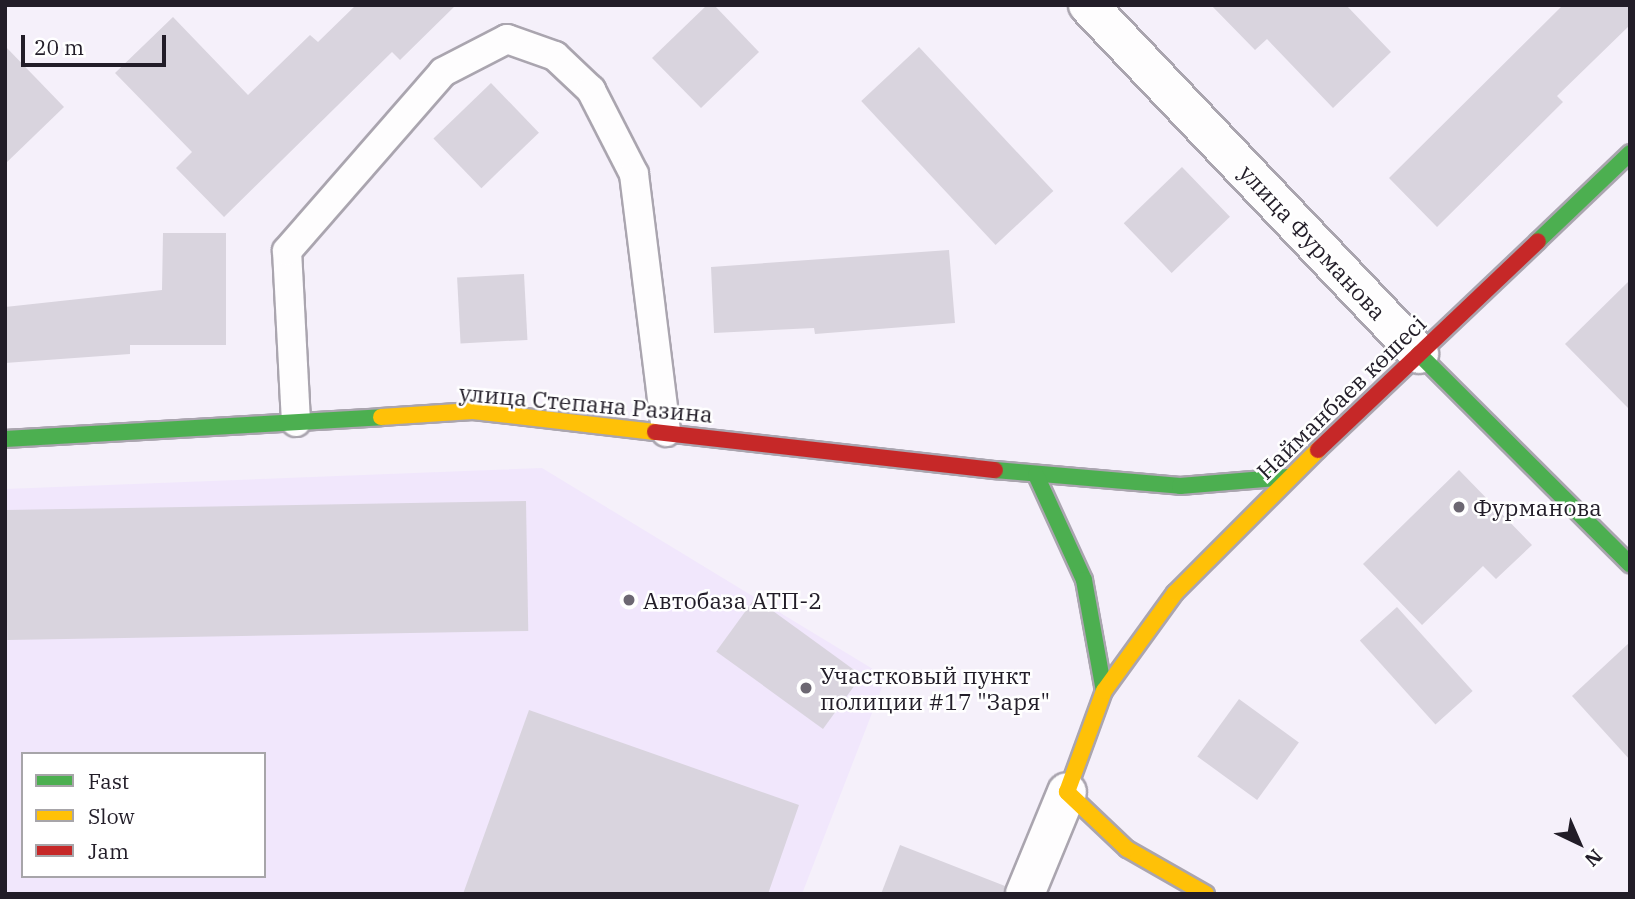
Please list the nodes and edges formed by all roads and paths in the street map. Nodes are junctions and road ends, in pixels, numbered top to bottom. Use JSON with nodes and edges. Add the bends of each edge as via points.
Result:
{"nodes":[{"id":1,"x":1088,"y":5,"type":"edge"},
{"id":2,"x":1630,"y":153,"type":"edge"},
{"id":3,"x":1419,"y":354,"type":"junction"},
{"id":4,"x":296,"y":422,"type":"junction"},
{"id":5,"x":666,"y":432,"type":"junction"},
{"id":6,"x":5,"y":439,"type":"edge"},
{"id":7,"x":1036,"y":475,"type":"junction"},
{"id":8,"x":1289,"y":477,"type":"junction"},
{"id":9,"x":1630,"y":564,"type":"edge"},
{"id":10,"x":1104,"y":691,"type":"junction"},
{"id":11,"x":1067,"y":792,"type":"junction"},
{"id":12,"x":1026,"y":894,"type":"edge"},
{"id":13,"x":1206,"y":894,"type":"edge"}],
"edges":[{"from":1,"to":3,"type":"street","name":"улица Фурманова"},
{"from":2,"to":3,"type":"main road","name":"Найманбаев көшесі"},
{"from":3,"to":8,"type":"main road","name":"Найманбаев көшесі"},
{"from":3,"to":9,"type":"main road","name":"улица Фурманова"},
{"from":4,"to":5,"type":"main road","name":"улица Степана Разина","via":[[474,411]]},
{"from":4,"to":5,"type":"lane","via":[[287,251],[443,72],[507,39],[555,57],[591,90],[634,174]]},
{"from":4,"to":6,"type":"main road","name":"улица Степана Разина"},
{"from":5,"to":7,"type":"main road","name":"улица Степана Разина"},
{"from":7,"to":8,"type":"main road","name":"улица Степана Разина","via":[[1180,486]]},
{"from":7,"to":10,"type":"main road","via":[[1084,580]]},
{"from":8,"to":10,"type":"main road","name":"Найманбаев көшесі","via":[[1175,593]]},
{"from":10,"to":11,"type":"main road"},
{"from":11,"to":12,"type":"street"},
{"from":11,"to":13,"type":"main road","via":[[1128,849]]}]}
